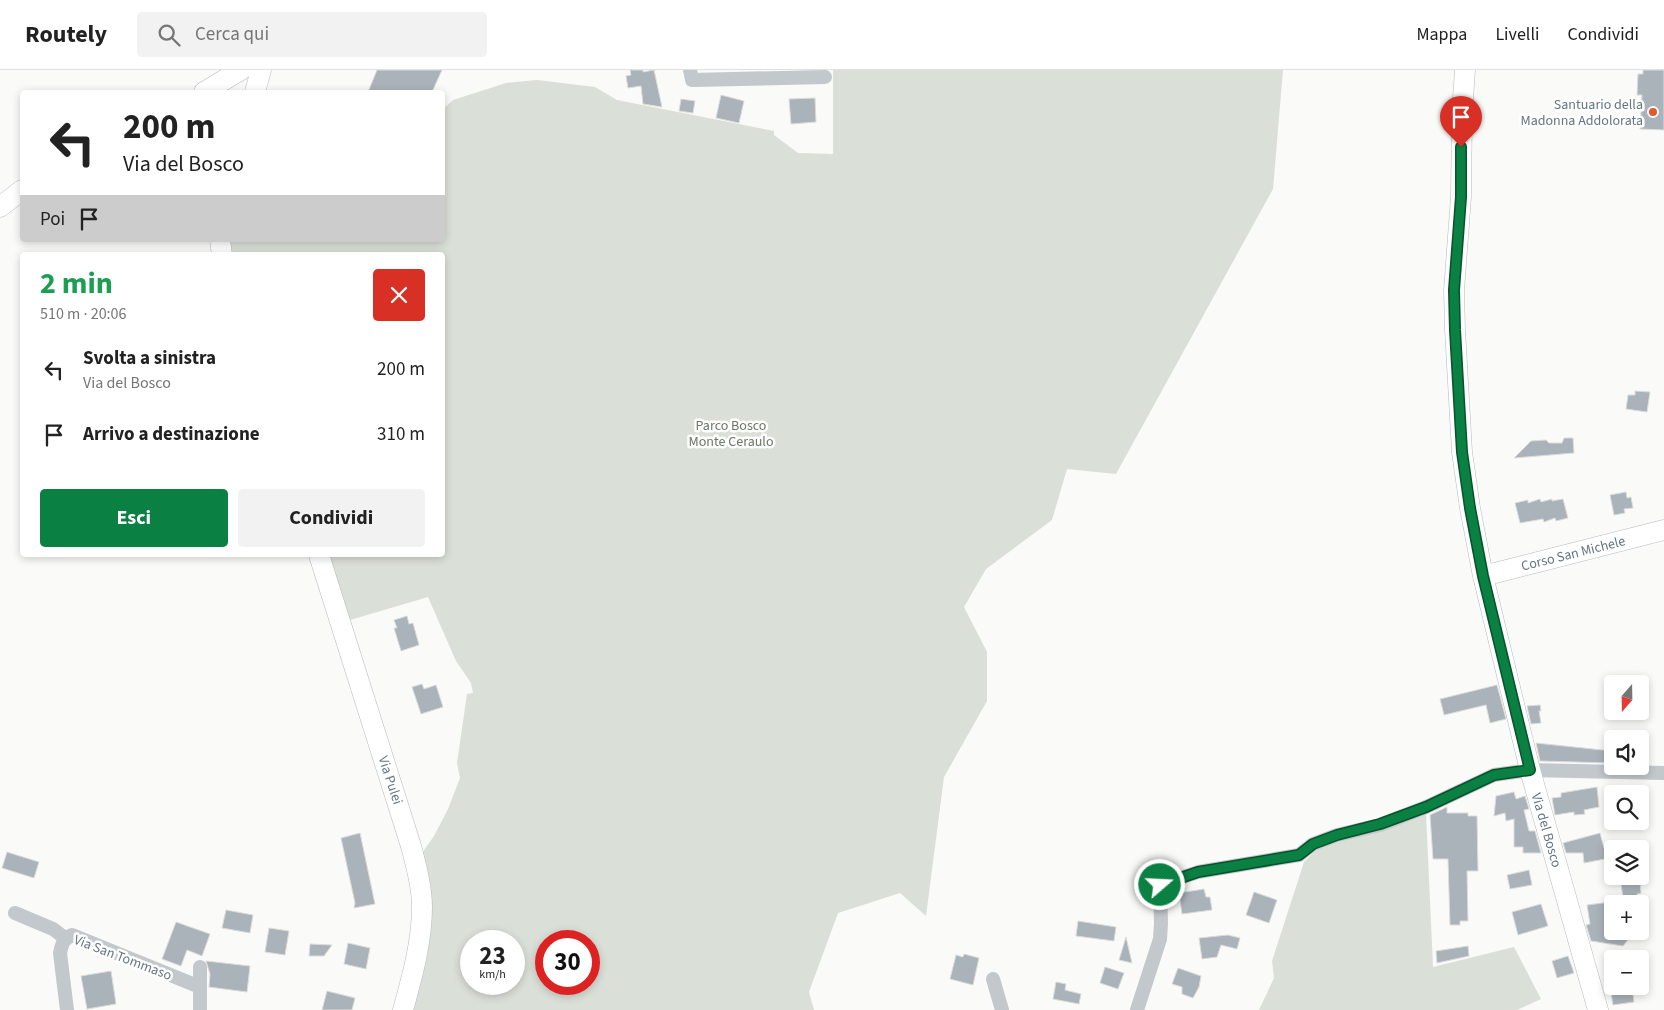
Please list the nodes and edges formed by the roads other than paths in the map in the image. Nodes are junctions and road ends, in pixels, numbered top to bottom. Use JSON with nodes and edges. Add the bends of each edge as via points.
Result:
{"nodes":[{"id":1,"x":240,"y":70,"type":"edge"},
{"id":2,"x":262,"y":70,"type":"edge"},
{"id":3,"x":690,"y":70,"type":"edge"},
{"id":4,"x":1465,"y":70,"type":"edge"},
{"id":5,"x":824,"y":78,"type":"dead end"},
{"id":6,"x":209,"y":90,"type":"edge"},
{"id":7,"x":256,"y":90,"type":"edge"},
{"id":8,"x":20,"y":192,"type":"edge"},
{"id":9,"x":0,"y":207,"type":"edge"},
{"id":10,"x":1664,"y":530,"type":"edge"},
{"id":11,"x":320,"y":557,"type":"edge"},
{"id":12,"x":1483,"y":576,"type":"junction"},
{"id":13,"x":1530,"y":770,"type":"junction"},
{"id":14,"x":1664,"y":773,"type":"edge"},
{"id":15,"x":14,"y":914,"type":"dead end"},
{"id":16,"x":65,"y":938,"type":"junction"},
{"id":17,"x":200,"y":967,"type":"dead end"},
{"id":18,"x":993,"y":979,"type":"dead end"},
{"id":19,"x":200,"y":987,"type":"junction"},
{"id":20,"x":67,"y":1010,"type":"edge"},
{"id":21,"x":200,"y":1010,"type":"edge"},
{"id":22,"x":403,"y":1010,"type":"edge"},
{"id":23,"x":1002,"y":1010,"type":"edge"},
{"id":24,"x":1137,"y":1010,"type":"edge"},
{"id":25,"x":1598,"y":1010,"type":"edge"}],
"edges":[{"from":1,"to":6,"type":"street"},
{"from":2,"to":7,"type":"street"},
{"from":3,"to":5,"type":"street","via":[[692,80]]},
{"from":4,"to":12,"type":"street","name":"Via del Bosco","via":[[1454,290],[1455,330],[1462,452]]},
{"from":8,"to":9,"type":"street"},
{"from":10,"to":12,"type":"street","name":"Corso San Michele"},
{"from":11,"to":22,"type":"street","name":"Via Pulei","via":[[412,846],[419,882],[420,928],[414,970]]},
{"from":12,"to":13,"type":"street","name":"Via del Bosco"},
{"from":13,"to":14,"type":"street"},
{"from":13,"to":24,"type":"street","via":[[1494,775],[1390,821],[1313,844],[1299,855],[1198,872],[1160,885],[1160,939]]},
{"from":13,"to":25,"type":"street","name":"Via del Bosco"},
{"from":15,"to":16,"type":"street","via":[[53,929]]},
{"from":16,"to":19,"type":"street","name":"Via San Tommaso","via":[[72,935]]},
{"from":16,"to":20,"type":"street","name":"Via San Tommaso","via":[[60,953]]},
{"from":17,"to":19,"type":"street"},
{"from":18,"to":23,"type":"street"},
{"from":19,"to":21,"type":"street"}]}
